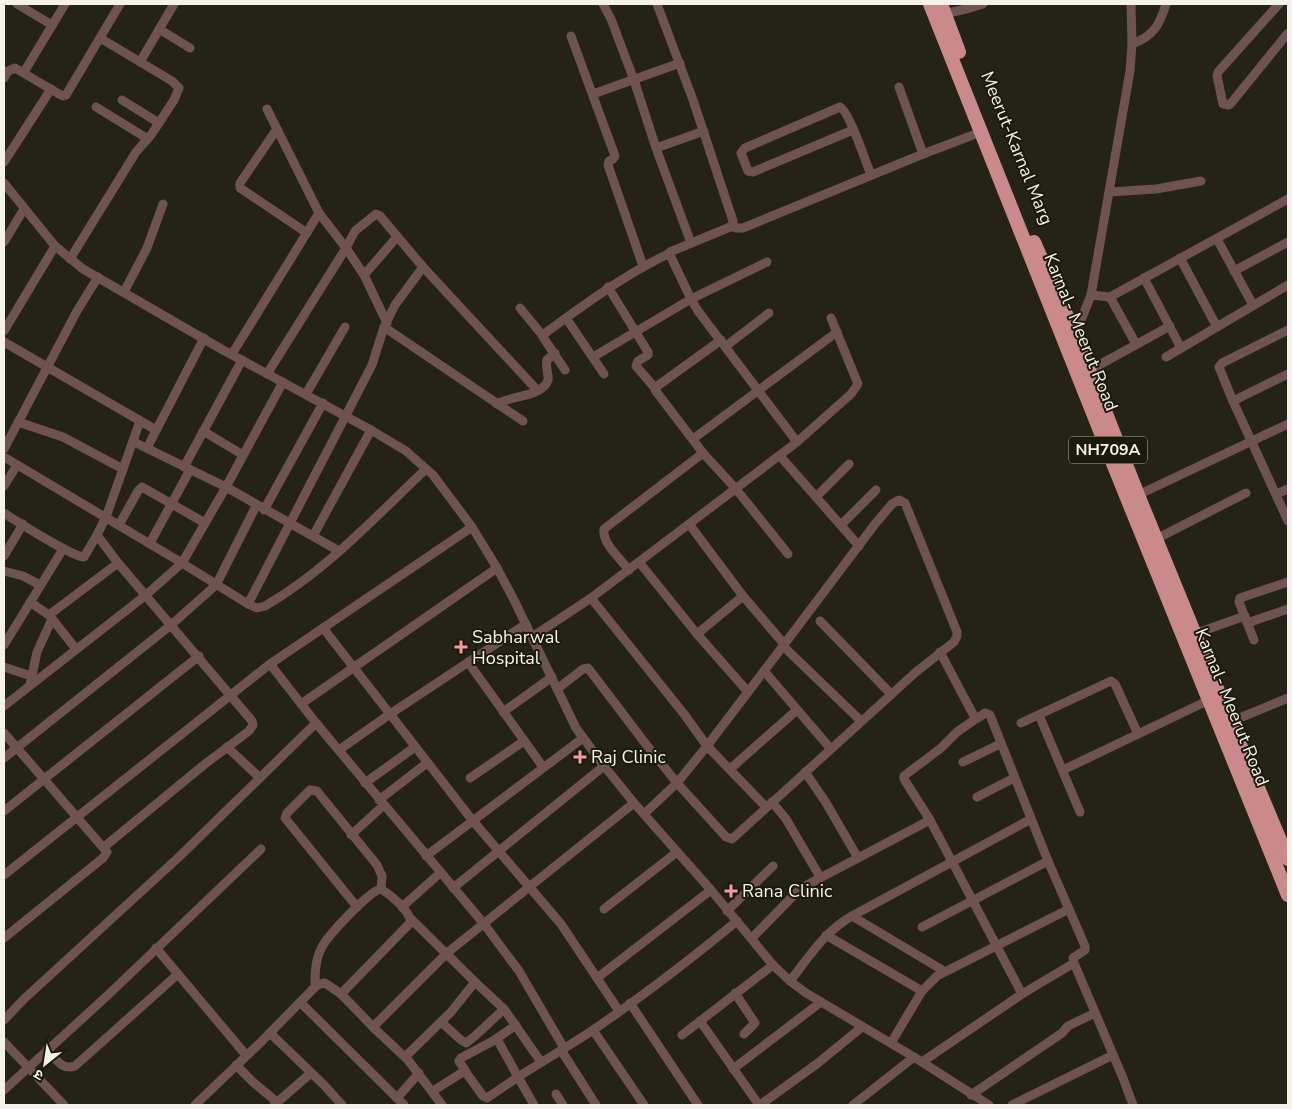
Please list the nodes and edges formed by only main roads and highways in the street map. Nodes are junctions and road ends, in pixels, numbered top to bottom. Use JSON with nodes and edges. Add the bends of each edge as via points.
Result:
{"nodes":[{"id":1,"x":937,"y":8,"type":"edge"},
{"id":2,"x":1068,"y":334,"type":"junction"},
{"id":3,"x":1288,"y":859,"type":"edge"},
{"id":4,"x":1288,"y":895,"type":"edge"}],
"edges":[{"from":1,"to":2,"type":"highway","name":"Meerut-Karnal Marg","number":"NH709A"},
{"from":1,"to":2,"type":"highway","name":"Karnal- Meerut Road","number":"NH709A","via":[[981,132]]},
{"from":2,"to":3,"type":"highway","name":"Meerut-Karnal Marg","number":"NH709A","via":[[1090,370],[1194,634]]},
{"from":2,"to":4,"type":"highway","name":"Karnal- Meerut Road","number":"NH709A"}]}
